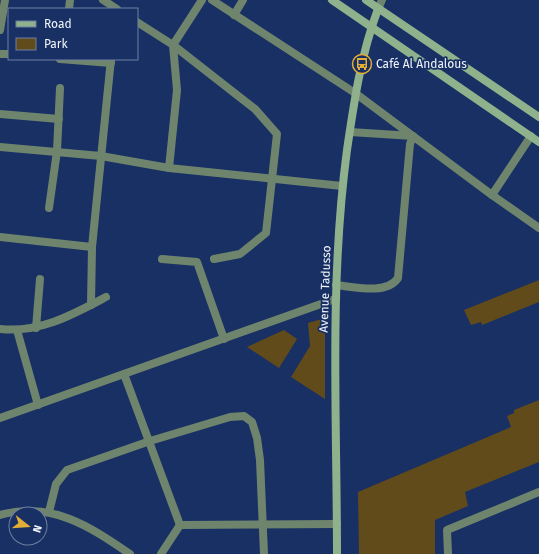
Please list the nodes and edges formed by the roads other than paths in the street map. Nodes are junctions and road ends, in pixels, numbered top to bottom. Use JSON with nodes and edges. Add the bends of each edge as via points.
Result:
{"nodes":[{"id":1,"x":5,"y":0,"type":"edge"},
{"id":2,"x":103,"y":0,"type":"edge"},
{"id":3,"x":202,"y":0,"type":"edge"},
{"id":4,"x":212,"y":0,"type":"edge"},
{"id":5,"x":243,"y":0,"type":"edge"},
{"id":6,"x":332,"y":0,"type":"edge"},
{"id":7,"x":366,"y":0,"type":"edge"},
{"id":8,"x":382,"y":0,"type":"edge"},
{"id":9,"x":115,"y":8,"type":"edge"},
{"id":10,"x":378,"y":9,"type":"junction"},
{"id":11,"x":234,"y":15,"type":"junction"},
{"id":12,"x":138,"y":23,"type":"edge"},
{"id":13,"x":371,"y":27,"type":"junction"},
{"id":14,"x":0,"y":30,"type":"edge"},
{"id":15,"x":173,"y":45,"type":"junction"},
{"id":16,"x":86,"y":60,"type":"edge"},
{"id":17,"x":111,"y":61,"type":"edge"},
{"id":18,"x":60,"y":88,"type":"dead end"},
{"id":19,"x":355,"y":93,"type":"junction"},
{"id":20,"x":0,"y":114,"type":"edge"},
{"id":21,"x":539,"y":117,"type":"edge"},
{"id":22,"x":59,"y":119,"type":"junction"},
{"id":23,"x":350,"y":132,"type":"junction"},
{"id":24,"x":413,"y":136,"type":"junction"},
{"id":25,"x":531,"y":136,"type":"junction"},
{"id":26,"x":539,"y":142,"type":"edge"},
{"id":27,"x":0,"y":147,"type":"edge"},
{"id":28,"x":57,"y":151,"type":"junction"},
{"id":29,"x":101,"y":156,"type":"junction"},
{"id":30,"x":169,"y":168,"type":"junction"},
{"id":31,"x":272,"y":180,"type":"junction"},
{"id":32,"x":342,"y":186,"type":"junction"},
{"id":33,"x":492,"y":196,"type":"junction"},
{"id":34,"x":49,"y":208,"type":"dead end"},
{"id":35,"x":539,"y":228,"type":"edge"},
{"id":36,"x":0,"y":237,"type":"edge"},
{"id":37,"x":92,"y":246,"type":"junction"},
{"id":38,"x":162,"y":259,"type":"dead end"},
{"id":39,"x":214,"y":259,"type":"dead end"},
{"id":40,"x":40,"y":280,"type":"dead end"},
{"id":41,"x":336,"y":285,"type":"junction"},
{"id":42,"x":106,"y":297,"type":"dead end"},
{"id":43,"x":335,"y":299,"type":"junction"},
{"id":44,"x":91,"y":305,"type":"junction"},
{"id":45,"x":36,"y":328,"type":"junction"},
{"id":46,"x":0,"y":329,"type":"edge"},
{"id":47,"x":17,"y":330,"type":"junction"},
{"id":48,"x":224,"y":339,"type":"junction"},
{"id":49,"x":124,"y":374,"type":"junction"},
{"id":50,"x":38,"y":405,"type":"junction"},
{"id":51,"x":0,"y":418,"type":"edge"},
{"id":52,"x":150,"y":440,"type":"junction"},
{"id":53,"x":539,"y":492,"type":"edge"},
{"id":54,"x":49,"y":512,"type":"junction"},
{"id":55,"x":0,"y":515,"type":"edge"},
{"id":56,"x":337,"y":524,"type":"junction"},
{"id":57,"x":180,"y":525,"type":"junction"},
{"id":58,"x":263,"y":525,"type":"junction"},
{"id":59,"x":130,"y":554,"type":"edge"},
{"id":60,"x":161,"y":554,"type":"edge"},
{"id":61,"x":264,"y":554,"type":"edge"},
{"id":62,"x":337,"y":554,"type":"edge"},
{"id":63,"x":448,"y":554,"type":"edge"}],
"edges":[{"from":1,"to":14,"type":"street"},
{"from":2,"to":9,"type":"street"},
{"from":3,"to":15,"type":"street"},
{"from":4,"to":11,"type":"street"},
{"from":5,"to":11,"type":"street"},
{"from":6,"to":13,"type":"street"},
{"from":7,"to":10,"type":"street"},
{"from":8,"to":10,"type":"street"},
{"from":10,"to":13,"type":"street","name":"Avenue Tadusso"},
{"from":10,"to":21,"type":"street"},
{"from":11,"to":19,"type":"street"},
{"from":12,"to":15,"type":"street"},
{"from":13,"to":19,"type":"street","name":"Avenue Tadusso"},
{"from":13,"to":25,"type":"street"},
{"from":15,"to":30,"type":"street","via":[[177,90]]},
{"from":15,"to":31,"type":"street","via":[[255,108],[277,134]]},
{"from":16,"to":17,"type":"street"},
{"from":17,"to":29,"type":"street"},
{"from":18,"to":22,"type":"street"},
{"from":19,"to":23,"type":"street","name":"Avenue Tadusso"},
{"from":19,"to":24,"type":"street"},
{"from":20,"to":22,"type":"street"},
{"from":22,"to":28,"type":"street"},
{"from":23,"to":24,"type":"street"},
{"from":23,"to":32,"type":"street","name":"Avenue Tadusso"},
{"from":24,"to":33,"type":"street"},
{"from":24,"to":41,"type":"street","via":[[410,144],[398,278],[386,288]]},
{"from":25,"to":26,"type":"street"},
{"from":25,"to":33,"type":"street"},
{"from":27,"to":28,"type":"street"},
{"from":28,"to":29,"type":"street"},
{"from":28,"to":34,"type":"street"},
{"from":29,"to":30,"type":"street"},
{"from":29,"to":37,"type":"street"},
{"from":30,"to":31,"type":"street"},
{"from":31,"to":32,"type":"street"},
{"from":31,"to":39,"type":"street","via":[[266,233],[240,254]]},
{"from":32,"to":41,"type":"street","name":"Avenue Tadusso"},
{"from":33,"to":35,"type":"street"},
{"from":36,"to":37,"type":"street"},
{"from":37,"to":44,"type":"street"},
{"from":38,"to":48,"type":"street","via":[[198,262]]},
{"from":40,"to":45,"type":"street"},
{"from":41,"to":43,"type":"street","name":"Avenue Tadusso"},
{"from":42,"to":44,"type":"street"},
{"from":43,"to":48,"type":"street"},
{"from":43,"to":56,"type":"street","name":"Avenue Tadusso"},
{"from":44,"to":45,"type":"street"},
{"from":45,"to":47,"type":"street"},
{"from":46,"to":47,"type":"street"},
{"from":47,"to":50,"type":"street"},
{"from":48,"to":49,"type":"street"},
{"from":49,"to":50,"type":"street"},
{"from":49,"to":52,"type":"street"},
{"from":50,"to":51,"type":"street"},
{"from":52,"to":54,"type":"street","via":[[67,470],[56,484]]},
{"from":52,"to":57,"type":"street"},
{"from":52,"to":58,"type":"street","via":[[230,416],[249,419],[256,432],[260,460]]},
{"from":53,"to":63,"type":"street","via":[[448,530]]},
{"from":54,"to":55,"type":"street","via":[[14,512]]},
{"from":54,"to":59,"type":"street","via":[[101,533]]},
{"from":56,"to":58,"type":"street"},
{"from":56,"to":62,"type":"street","name":"Avenue Tadusso"},
{"from":57,"to":58,"type":"street"},
{"from":57,"to":60,"type":"street"},
{"from":58,"to":61,"type":"street"}]}
